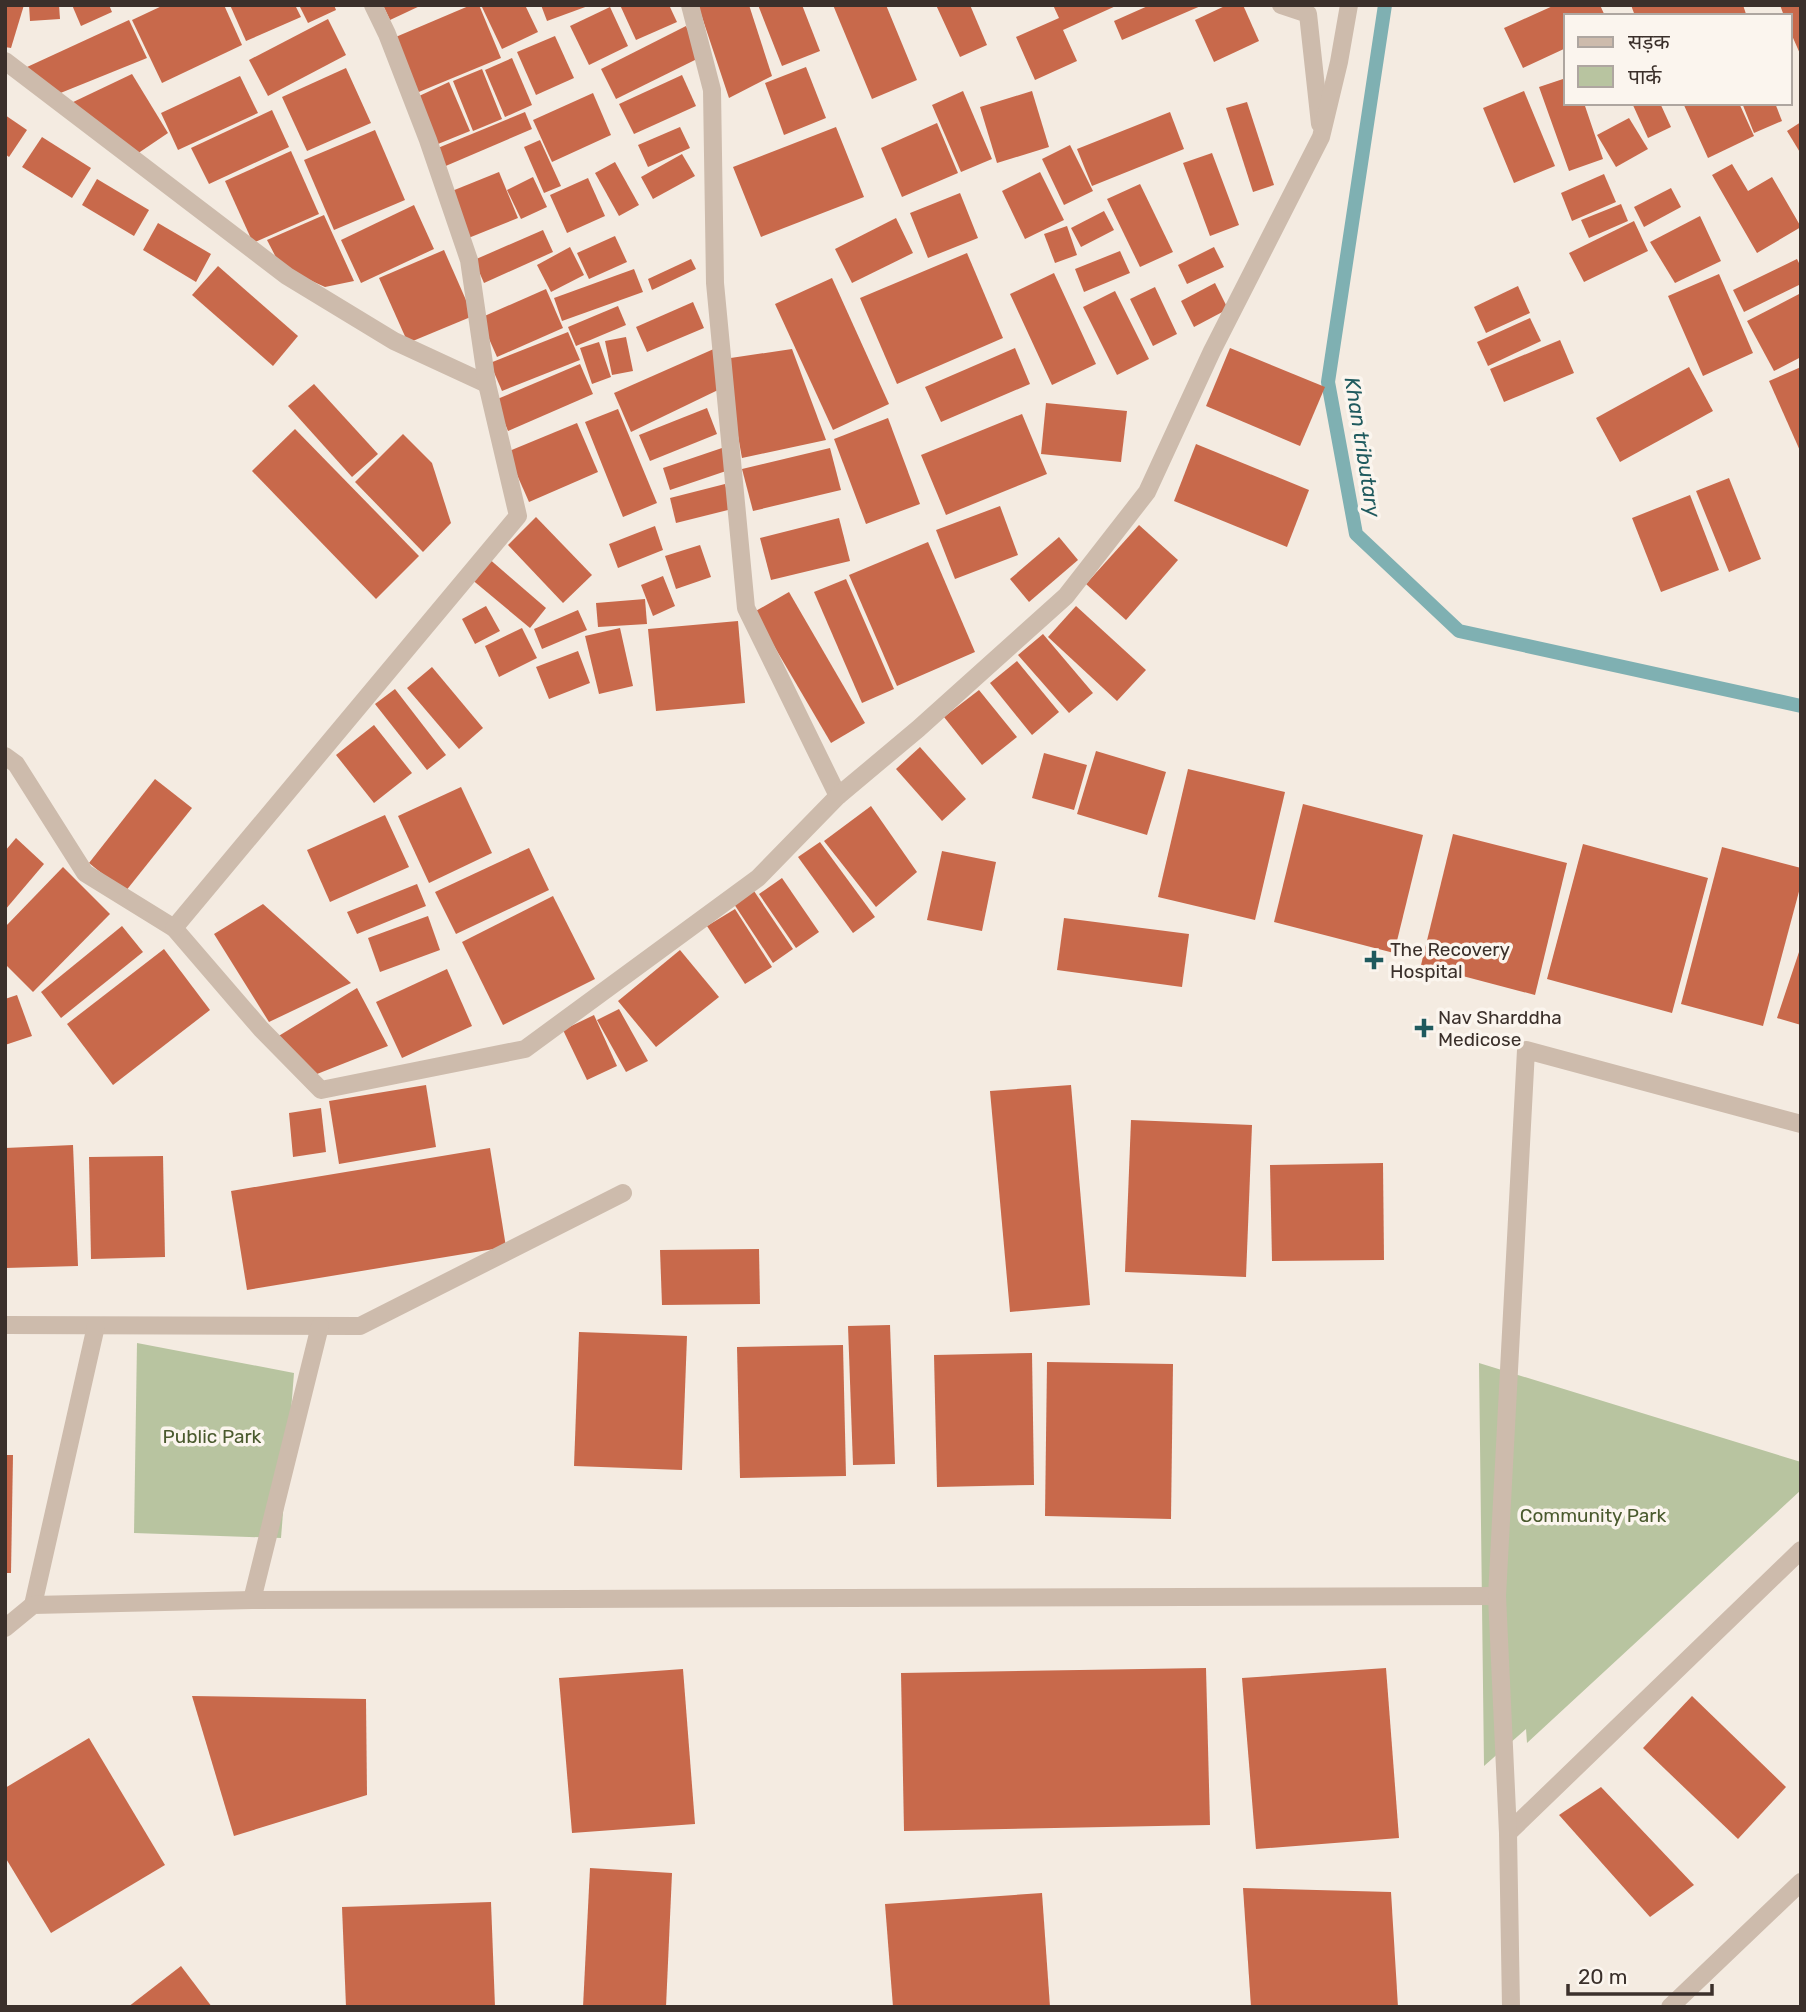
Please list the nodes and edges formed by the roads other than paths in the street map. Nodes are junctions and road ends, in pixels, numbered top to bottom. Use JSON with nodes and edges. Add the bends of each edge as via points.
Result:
{"nodes":[{"id":1,"x":373,"y":5,"type":"edge"},
{"id":2,"x":690,"y":5,"type":"edge"},
{"id":3,"x":1281,"y":5,"type":"edge"},
{"id":4,"x":1349,"y":5,"type":"edge"},
{"id":5,"x":5,"y":61,"type":"edge"},
{"id":6,"x":1321,"y":137,"type":"junction"},
{"id":7,"x":488,"y":384,"type":"junction"},
{"id":8,"x":5,"y":756,"type":"edge"},
{"id":9,"x":838,"y":796,"type":"junction"},
{"id":10,"x":174,"y":928,"type":"junction"},
{"id":11,"x":1801,"y":1124,"type":"edge"},
{"id":12,"x":623,"y":1194,"type":"dead end"},
{"id":13,"x":5,"y":1325,"type":"edge"},
{"id":14,"x":96,"y":1325,"type":"junction"},
{"id":15,"x":320,"y":1326,"type":"junction"},
{"id":16,"x":1801,"y":1550,"type":"edge"},
{"id":17,"x":1497,"y":1596,"type":"junction"},
{"id":18,"x":252,"y":1600,"type":"junction"},
{"id":19,"x":33,"y":1605,"type":"junction"},
{"id":20,"x":5,"y":1628,"type":"edge"},
{"id":21,"x":1508,"y":1833,"type":"junction"},
{"id":22,"x":1801,"y":1882,"type":"edge"},
{"id":23,"x":1511,"y":2007,"type":"edge"},
{"id":24,"x":1670,"y":2007,"type":"edge"}],
"edges":[{"from":1,"to":7,"type":"street","via":[[428,140],[469,260]]},
{"from":2,"to":9,"type":"street","via":[[712,90],[715,283],[746,608]]},
{"from":3,"to":6,"type":"street","via":[[1308,14]]},
{"from":4,"to":6,"type":"street"},
{"from":5,"to":7,"type":"street","via":[[288,276],[394,341]]},
{"from":6,"to":9,"type":"street","via":[[1212,351],[1147,492],[1066,596]]},
{"from":7,"to":10,"type":"street","via":[[518,516]]},
{"from":8,"to":10,"type":"street","via":[[16,764],[85,873]]},
{"from":9,"to":10,"type":"street","via":[[758,878],[526,1049],[321,1090]]},
{"from":11,"to":17,"type":"street","via":[[1526,1050]]},
{"from":12,"to":15,"type":"street","via":[[360,1326]]},
{"from":13,"to":14,"type":"street"},
{"from":14,"to":15,"type":"street"},
{"from":14,"to":19,"type":"street"},
{"from":15,"to":18,"type":"street"},
{"from":16,"to":21,"type":"street"},
{"from":17,"to":18,"type":"street"},
{"from":17,"to":21,"type":"street"},
{"from":18,"to":19,"type":"street"},
{"from":19,"to":20,"type":"street"},
{"from":21,"to":23,"type":"street"},
{"from":22,"to":24,"type":"street"}]}
